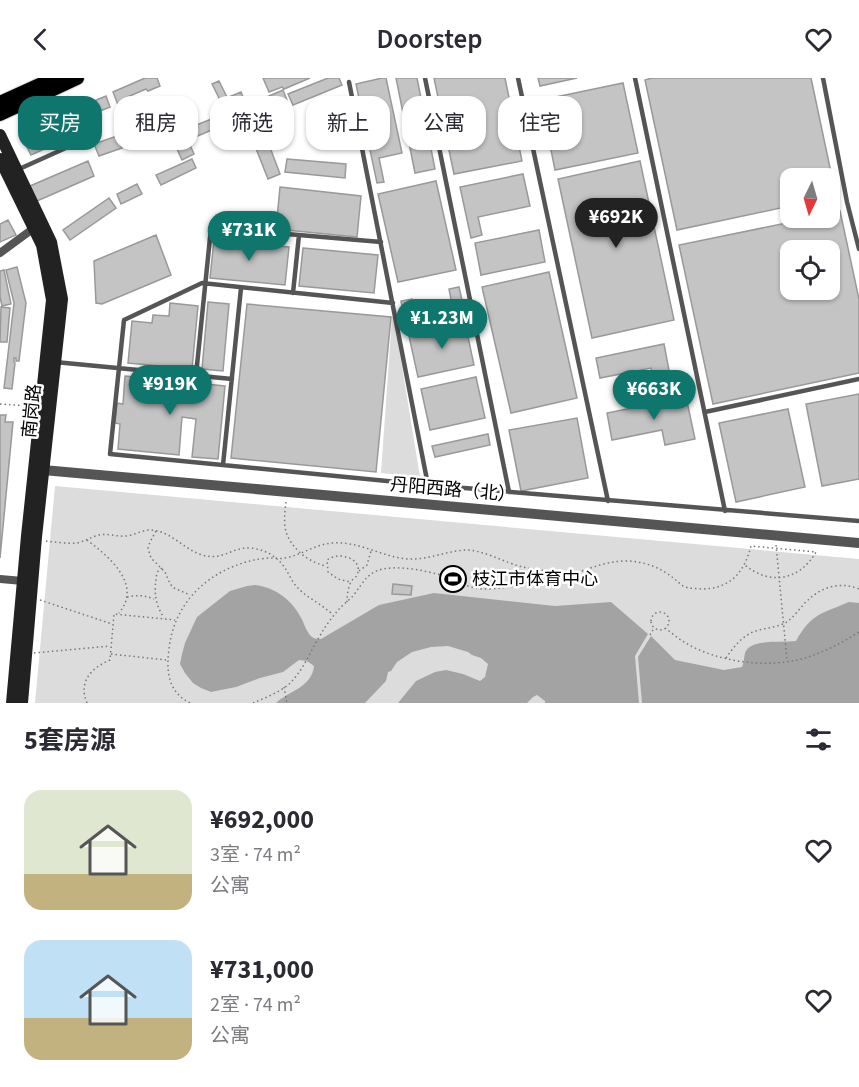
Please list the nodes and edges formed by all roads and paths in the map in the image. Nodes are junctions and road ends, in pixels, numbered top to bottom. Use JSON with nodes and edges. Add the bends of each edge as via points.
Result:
{"nodes":[{"id":1,"x":55,"y":78,"type":"edge"},
{"id":2,"x":77,"y":78,"type":"edge"},
{"id":3,"x":425,"y":78,"type":"edge"},
{"id":4,"x":518,"y":78,"type":"edge"},
{"id":5,"x":635,"y":78,"type":"edge"},
{"id":6,"x":823,"y":78,"type":"edge"},
{"id":7,"x":349,"y":82,"type":"dead end"},
{"id":8,"x":46,"y":93,"type":"junction"},
{"id":9,"x":0,"y":103,"type":"edge"},
{"id":10,"x":0,"y":114,"type":"edge"},
{"id":11,"x":0,"y":135,"type":"edge"},
{"id":12,"x":0,"y":159,"type":"edge"},
{"id":13,"x":17,"y":170,"type":"junction"},
{"id":14,"x":34,"y":228,"type":"junction"},
{"id":15,"x":299,"y":235,"type":"junction"},
{"id":16,"x":381,"y":242,"type":"junction"},
{"id":17,"x":859,"y":249,"type":"edge"},
{"id":18,"x":0,"y":253,"type":"edge"},
{"id":19,"x":205,"y":284,"type":"junction"},
{"id":20,"x":241,"y":288,"type":"junction"},
{"id":21,"x":293,"y":293,"type":"junction"},
{"id":22,"x":393,"y":303,"type":"junction"},
{"id":23,"x":50,"y":361,"type":"junction"},
{"id":24,"x":119,"y":368,"type":"junction"},
{"id":25,"x":196,"y":375,"type":"junction"},
{"id":26,"x":232,"y":379,"type":"junction"},
{"id":27,"x":859,"y":379,"type":"edge"},
{"id":28,"x":0,"y":404,"type":"edge"},
{"id":29,"x":40,"y":407,"type":"junction"},
{"id":30,"x":705,"y":412,"type":"junction"},
{"id":31,"x":223,"y":465,"type":"junction"},
{"id":32,"x":44,"y":470,"type":"junction"},
{"id":33,"x":428,"y":485,"type":"junction"},
{"id":34,"x":286,"y":491,"type":"junction"},
{"id":35,"x":509,"y":492,"type":"junction"},
{"id":36,"x":608,"y":501,"type":"junction"},
{"id":37,"x":725,"y":511,"type":"junction"},
{"id":38,"x":859,"y":521,"type":"edge"},
{"id":39,"x":156,"y":531,"type":"junction"},
{"id":40,"x":775,"y":535,"type":"junction"},
{"id":41,"x":36,"y":540,"type":"junction"},
{"id":42,"x":86,"y":540,"type":"junction"},
{"id":43,"x":859,"y":543,"type":"edge"},
{"id":44,"x":777,"y":548,"type":"junction"},
{"id":45,"x":371,"y":549,"type":"junction"},
{"id":46,"x":300,"y":553,"type":"junction"},
{"id":47,"x":276,"y":558,"type":"junction"},
{"id":48,"x":745,"y":565,"type":"junction"},
{"id":49,"x":327,"y":566,"type":"junction"},
{"id":50,"x":162,"y":568,"type":"junction"},
{"id":51,"x":358,"y":572,"type":"junction"},
{"id":52,"x":565,"y":574,"type":"junction"},
{"id":53,"x":779,"y":578,"type":"junction"},
{"id":54,"x":0,"y":579,"type":"edge"},
{"id":55,"x":23,"y":581,"type":"junction"},
{"id":56,"x":351,"y":582,"type":"junction"},
{"id":57,"x":859,"y":589,"type":"edge"},
{"id":58,"x":191,"y":595,"type":"junction"},
{"id":59,"x":31,"y":597,"type":"junction"},
{"id":60,"x":126,"y":597,"type":"junction"},
{"id":61,"x":155,"y":599,"type":"junction"},
{"id":62,"x":346,"y":602,"type":"junction"},
{"id":63,"x":118,"y":614,"type":"junction"},
{"id":64,"x":333,"y":616,"type":"junction"},
{"id":65,"x":164,"y":619,"type":"junction"},
{"id":66,"x":176,"y":620,"type":"junction"},
{"id":67,"x":113,"y":624,"type":"junction"},
{"id":68,"x":784,"y":624,"type":"junction"},
{"id":69,"x":654,"y":628,"type":"junction"},
{"id":70,"x":665,"y":628,"type":"junction"},
{"id":71,"x":859,"y":632,"type":"edge"},
{"id":72,"x":650,"y":635,"type":"dead end"},
{"id":73,"x":111,"y":645,"type":"junction"},
{"id":74,"x":26,"y":654,"type":"junction"},
{"id":75,"x":110,"y":654,"type":"junction"},
{"id":76,"x":726,"y":658,"type":"junction"},
{"id":77,"x":167,"y":660,"type":"junction"},
{"id":78,"x":787,"y":661,"type":"junction"},
{"id":79,"x":284,"y":687,"type":"junction"},
{"id":80,"x":12,"y":703,"type":"edge"},
{"id":81,"x":22,"y":703,"type":"edge"},
{"id":82,"x":87,"y":703,"type":"edge"},
{"id":83,"x":190,"y":703,"type":"edge"},
{"id":84,"x":253,"y":703,"type":"edge"},
{"id":85,"x":288,"y":703,"type":"edge"}],
"edges":[{"from":1,"to":9,"type":"main road"},
{"from":2,"to":8,"type":"main road"},
{"from":3,"to":35,"type":"lane"},
{"from":4,"to":36,"type":"lane"},
{"from":5,"to":30,"type":"lane"},
{"from":6,"to":17,"type":"lane"},
{"from":7,"to":16,"type":"lane"},
{"from":8,"to":10,"type":"main road"},
{"from":8,"to":13,"type":"lane","via":[[68,147]]},
{"from":11,"to":13,"type":"main road","name":"南岗路"},
{"from":12,"to":14,"type":"main road","name":"南岗路"},
{"from":13,"to":23,"type":"main road","name":"南岗路","via":[[51,242],[62,299]]},
{"from":14,"to":18,"type":"street"},
{"from":14,"to":23,"type":"main road","name":"南岗路","via":[[42,245],[52,300]]},
{"from":15,"to":16,"type":"lane"},
{"from":15,"to":19,"type":"lane","via":[[211,228]]},
{"from":15,"to":21,"type":"lane"},
{"from":16,"to":22,"type":"lane"},
{"from":19,"to":20,"type":"lane"},
{"from":19,"to":24,"type":"lane","via":[[124,320]]},
{"from":19,"to":25,"type":"lane"},
{"from":20,"to":21,"type":"lane"},
{"from":20,"to":26,"type":"lane"},
{"from":21,"to":22,"type":"lane"},
{"from":22,"to":33,"type":"lane"},
{"from":23,"to":24,"type":"lane"},
{"from":23,"to":29,"type":"main road","name":"南岗路"},
{"from":23,"to":32,"type":"main road","name":"南岗路"},
{"from":24,"to":25,"type":"lane"},
{"from":24,"to":31,"type":"lane","via":[[110,454]]},
{"from":25,"to":26,"type":"lane"},
{"from":26,"to":31,"type":"lane"},
{"from":27,"to":30,"type":"lane"},
{"from":28,"to":29,"type":"path"},
{"from":29,"to":55,"type":"main road","name":"南岗路"},
{"from":30,"to":37,"type":"lane"},
{"from":31,"to":33,"type":"lane"},
{"from":32,"to":34,"type":"street","name":"丹阳西路（北）"},
{"from":32,"to":41,"type":"main road","name":"南岗路"},
{"from":33,"to":35,"type":"lane"},
{"from":34,"to":40,"type":"street","name":"丹阳西路（北）"},
{"from":34,"to":46,"type":"path","via":[[287,535]]},
{"from":35,"to":36,"type":"lane"},
{"from":36,"to":37,"type":"lane"},
{"from":37,"to":38,"type":"lane"},
{"from":39,"to":42,"type":"path","via":[[124,536],[101,534]]},
{"from":39,"to":47,"type":"path","via":[[203,555],[220,557],[248,548],[260,549]]},
{"from":39,"to":50,"type":"path","via":[[149,554]]},
{"from":40,"to":43,"type":"street","name":"丹阳西路（北）"},
{"from":40,"to":44,"type":"path"},
{"from":41,"to":42,"type":"path"},
{"from":41,"to":59,"type":"main road","name":"南岗路"},
{"from":42,"to":60,"type":"path","via":[[115,563],[126,583]]},
{"from":44,"to":48,"type":"path","via":[[752,546]]},
{"from":44,"to":53,"type":"path"},
{"from":44,"to":53,"type":"path","via":[[816,552],[800,571]]},
{"from":45,"to":46,"type":"path","via":[[332,543]]},
{"from":45,"to":51,"type":"path","via":[[367,565]]},
{"from":45,"to":52,"type":"path","via":[[405,559],[468,550],[524,567]]},
{"from":46,"to":47,"type":"path"},
{"from":46,"to":49,"type":"path"},
{"from":47,"to":58,"type":"path","via":[[231,566]]},
{"from":47,"to":64,"type":"path","via":[[297,587]]},
{"from":48,"to":52,"type":"path","via":[[729,582],[709,588],[690,588],[655,567],[635,561],[609,562]]},
{"from":48,"to":53,"type":"path"},
{"from":49,"to":51,"type":"path","via":[[331,557],[348,557],[358,565]]},
{"from":49,"to":56,"type":"path","via":[[333,576]]},
{"from":50,"to":58,"type":"path","via":[[174,588]]},
{"from":50,"to":61,"type":"path","via":[[156,572]]},
{"from":51,"to":56,"type":"path"},
{"from":52,"to":62,"type":"path","via":[[512,587],[475,589],[439,575],[391,568],[367,576]]},
{"from":53,"to":68,"type":"path"},
{"from":54,"to":55,"type":"street"},
{"from":55,"to":80,"type":"main road","name":"南岗路"},
{"from":56,"to":62,"type":"path"},
{"from":57,"to":68,"type":"path","via":[[833,585],[813,596]]},
{"from":58,"to":66,"type":"path"},
{"from":59,"to":67,"type":"path"},
{"from":59,"to":74,"type":"main road","name":"南岗路"},
{"from":60,"to":61,"type":"path"},
{"from":60,"to":63,"type":"path"},
{"from":61,"to":65,"type":"path"},
{"from":62,"to":64,"type":"path"},
{"from":63,"to":65,"type":"path"},
{"from":63,"to":67,"type":"path","via":[[114,614]]},
{"from":64,"to":79,"type":"path","via":[[304,666]]},
{"from":65,"to":66,"type":"path"},
{"from":66,"to":77,"type":"path"},
{"from":67,"to":73,"type":"path"},
{"from":68,"to":76,"type":"path","via":[[753,632]]},
{"from":68,"to":78,"type":"path"},
{"from":69,"to":70,"type":"path"},
{"from":69,"to":70,"type":"path","via":[[651,620],[658,612],[668,617]]},
{"from":69,"to":72,"type":"path"},
{"from":70,"to":76,"type":"path","via":[[701,651]]},
{"from":71,"to":78,"type":"path","via":[[831,648]]},
{"from":73,"to":74,"type":"path"},
{"from":73,"to":75,"type":"path"},
{"from":74,"to":81,"type":"main road","name":"南岗路"},
{"from":75,"to":77,"type":"path"},
{"from":75,"to":82,"type":"path","via":[[110,660],[93,669],[87,680]]},
{"from":76,"to":78,"type":"path","via":[[742,662]]},
{"from":77,"to":83,"type":"path","via":[[174,691]]},
{"from":79,"to":84,"type":"path"},
{"from":79,"to":85,"type":"path"}]}
